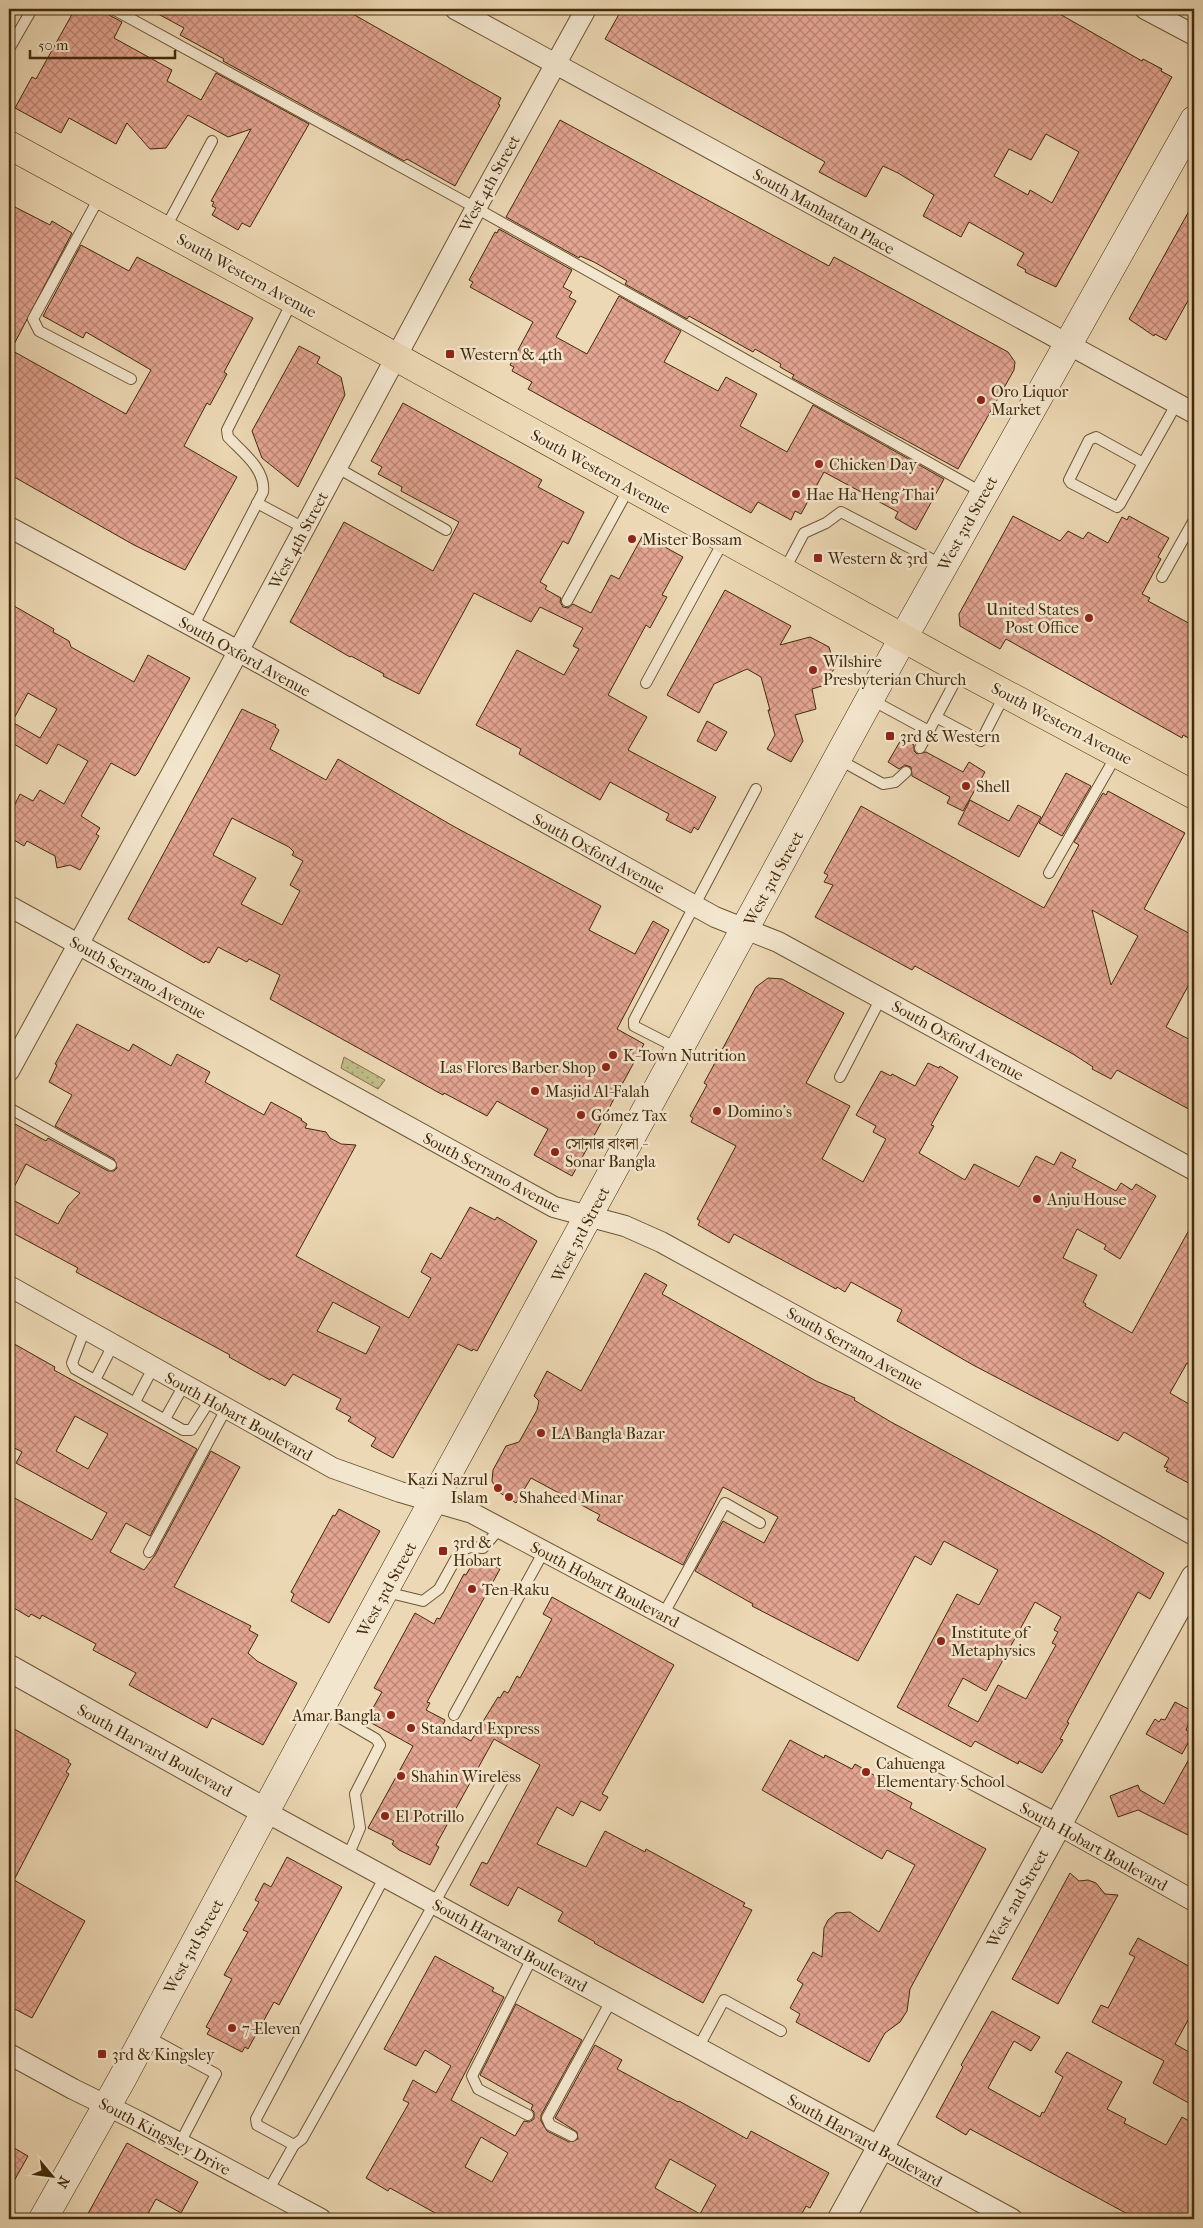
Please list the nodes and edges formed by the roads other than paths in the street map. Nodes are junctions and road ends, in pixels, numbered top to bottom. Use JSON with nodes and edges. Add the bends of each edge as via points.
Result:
{"nodes":[{"id":1,"x":32,"y":9,"type":"edge"},
{"id":2,"x":113,"y":9,"type":"edge"},
{"id":3,"x":455,"y":9,"type":"edge"},
{"id":4,"x":586,"y":9,"type":"edge"},
{"id":5,"x":1146,"y":9,"type":"edge"},
{"id":6,"x":1194,"y":35,"type":"edge"},
{"id":7,"x":9,"y":49,"type":"edge"},
{"id":8,"x":554,"y":64,"type":"junction"},
{"id":9,"x":1194,"y":120,"type":"edge"},
{"id":10,"x":212,"y":141,"type":"dead end"},
{"id":11,"x":9,"y":146,"type":"edge"},
{"id":12,"x":101,"y":196,"type":"junction"},
{"id":13,"x":476,"y":208,"type":"junction"},
{"id":14,"x":165,"y":230,"type":"junction"},
{"id":15,"x":293,"y":300,"type":"junction"},
{"id":16,"x":1067,"y":343,"type":"junction"},
{"id":17,"x":396,"y":356,"type":"junction"},
{"id":18,"x":131,"y":379,"type":"dead end"},
{"id":19,"x":1177,"y":403,"type":"junction"},
{"id":20,"x":1194,"y":413,"type":"edge"},
{"id":21,"x":1143,"y":463,"type":"junction"},
{"id":22,"x":336,"y":467,"type":"junction"},
{"id":23,"x":630,"y":487,"type":"junction"},
{"id":24,"x":984,"y":493,"type":"junction"},
{"id":25,"x":257,"y":503,"type":"junction"},
{"id":26,"x":1194,"y":520,"type":"edge"},
{"id":27,"x":9,"y":527,"type":"edge"},
{"id":28,"x":304,"y":528,"type":"junction"},
{"id":29,"x":446,"y":530,"type":"dead end"},
{"id":30,"x":725,"y":539,"type":"junction"},
{"id":31,"x":944,"y":565,"type":"junction"},
{"id":32,"x":783,"y":572,"type":"junction"},
{"id":33,"x":1162,"y":576,"type":"dead end"},
{"id":34,"x":567,"y":601,"type":"dead end"},
{"id":35,"x":193,"y":627,"type":"junction"},
{"id":36,"x":903,"y":638,"type":"junction"},
{"id":37,"x":238,"y":651,"type":"junction"},
{"id":38,"x":961,"y":670,"type":"junction"},
{"id":39,"x":646,"y":683,"type":"dead end"},
{"id":40,"x":1006,"y":694,"type":"junction"},
{"id":41,"x":870,"y":699,"type":"junction"},
{"id":42,"x":936,"y":717,"type":"junction"},
{"id":43,"x":929,"y":731,"type":"junction"},
{"id":44,"x":920,"y":748,"type":"dead end"},
{"id":45,"x":1118,"y":753,"type":"junction"},
{"id":46,"x":838,"y":759,"type":"junction"},
{"id":47,"x":906,"y":772,"type":"dead end"},
{"id":48,"x":756,"y":790,"type":"dead end"},
{"id":49,"x":1194,"y":795,"type":"edge"},
{"id":50,"x":1049,"y":873,"type":"dead end"},
{"id":51,"x":9,"y":906,"type":"edge"},
{"id":52,"x":694,"y":906,"type":"junction"},
{"id":53,"x":745,"y":930,"type":"junction"},
{"id":54,"x":78,"y":944,"type":"junction"},
{"id":55,"x":882,"y":998,"type":"junction"},
{"id":56,"x":680,"y":1050,"type":"junction"},
{"id":57,"x":9,"y":1071,"type":"edge"},
{"id":58,"x":840,"y":1077,"type":"dead end"},
{"id":59,"x":9,"y":1108,"type":"edge"},
{"id":60,"x":111,"y":1164,"type":"dead end"},
{"id":61,"x":1194,"y":1170,"type":"edge"},
{"id":62,"x":589,"y":1218,"type":"junction"},
{"id":63,"x":9,"y":1286,"type":"edge"},
{"id":64,"x":84,"y":1329,"type":"junction"},
{"id":65,"x":113,"y":1345,"type":"junction"},
{"id":66,"x":154,"y":1368,"type":"junction"},
{"id":67,"x":95,"y":1380,"type":"junction"},
{"id":68,"x":184,"y":1385,"type":"junction"},
{"id":69,"x":135,"y":1402,"type":"junction"},
{"id":70,"x":218,"y":1405,"type":"junction"},
{"id":71,"x":165,"y":1419,"type":"junction"},
{"id":72,"x":434,"y":1502,"type":"junction"},
{"id":73,"x":760,"y":1523,"type":"dead end"},
{"id":74,"x":500,"y":1528,"type":"junction"},
{"id":75,"x":1194,"y":1535,"type":"edge"},
{"id":76,"x":544,"y":1551,"type":"junction"},
{"id":77,"x":149,"y":1552,"type":"dead end"},
{"id":78,"x":1194,"y":1578,"type":"edge"},
{"id":79,"x":385,"y":1592,"type":"junction"},
{"id":80,"x":663,"y":1615,"type":"junction"},
{"id":81,"x":9,"y":1668,"type":"edge"},
{"id":82,"x":322,"y":1708,"type":"junction"},
{"id":83,"x":454,"y":1715,"type":"dead end"},
{"id":84,"x":505,"y":1777,"type":"dead end"},
{"id":85,"x":266,"y":1812,"type":"junction"},
{"id":86,"x":1057,"y":1824,"type":"junction"},
{"id":87,"x":348,"y":1856,"type":"junction"},
{"id":88,"x":381,"y":1883,"type":"junction"},
{"id":89,"x":1194,"y":1901,"type":"edge"},
{"id":90,"x":435,"y":1904,"type":"junction"},
{"id":91,"x":532,"y":1958,"type":"junction"},
{"id":92,"x":611,"y":2001,"type":"junction"},
{"id":93,"x":781,"y":2031,"type":"dead end"},
{"id":94,"x":145,"y":2035,"type":"junction"},
{"id":95,"x":698,"y":2048,"type":"junction"},
{"id":96,"x":9,"y":2054,"type":"edge"},
{"id":97,"x":107,"y":2105,"type":"junction"},
{"id":98,"x":528,"y":2115,"type":"dead end"},
{"id":99,"x":572,"y":2136,"type":"dead end"},
{"id":100,"x":180,"y":2144,"type":"junction"},
{"id":101,"x":294,"y":2145,"type":"junction"},
{"id":102,"x":880,"y":2148,"type":"junction"},
{"id":103,"x":268,"y":2191,"type":"junction"},
{"id":104,"x":43,"y":2219,"type":"edge"},
{"id":105,"x":321,"y":2219,"type":"edge"},
{"id":106,"x":841,"y":2219,"type":"edge"},
{"id":107,"x":1012,"y":2219,"type":"edge"}],
"edges":[{"from":1,"to":7,"type":"lane"},
{"from":2,"to":13,"type":"lane"},
{"from":3,"to":8,"type":"street","name":"South Manhattan Place"},
{"from":4,"to":8,"type":"street","name":"West 4th Street"},
{"from":5,"to":6,"type":"street"},
{"from":8,"to":13,"type":"street","name":"West 4th Street"},
{"from":8,"to":16,"type":"street","name":"South Manhattan Place"},
{"from":9,"to":16,"type":"main road","name":"West 3rd Street"},
{"from":10,"to":14,"type":"lane"},
{"from":11,"to":12,"type":"main road","name":"South Western Avenue"},
{"from":12,"to":14,"type":"main road","name":"South Western Avenue"},
{"from":12,"to":18,"type":"lane","via":[[33,319],[39,331]]},
{"from":13,"to":17,"type":"street","name":"West 4th Street"},
{"from":13,"to":24,"type":"lane"},
{"from":14,"to":15,"type":"main road","name":"South Western Avenue"},
{"from":15,"to":17,"type":"main road","name":"South Western Avenue"},
{"from":15,"to":25,"type":"lane","via":[[227,430],[228,437],[256,467],[263,487]]},
{"from":16,"to":19,"type":"street","name":"South Manhattan Place"},
{"from":16,"to":24,"type":"main road","name":"West 3rd Street"},
{"from":17,"to":22,"type":"street","name":"West 4th Street"},
{"from":17,"to":23,"type":"main road","name":"South Western Avenue"},
{"from":19,"to":20,"type":"street","name":"South Manhattan Place"},
{"from":19,"to":21,"type":"lane"},
{"from":21,"to":21,"type":"lane","via":[[1093,438],[1068,480],[1117,507]]},
{"from":22,"to":28,"type":"street","name":"West 4th Street"},
{"from":22,"to":29,"type":"lane"},
{"from":23,"to":30,"type":"main road","name":"South Western Avenue"},
{"from":23,"to":34,"type":"lane"},
{"from":24,"to":31,"type":"main road","name":"West 3rd Street"},
{"from":25,"to":28,"type":"lane"},
{"from":25,"to":35,"type":"lane"},
{"from":26,"to":33,"type":"lane"},
{"from":27,"to":35,"type":"street","name":"South Oxford Avenue"},
{"from":28,"to":37,"type":"street","name":"West 4th Street"},
{"from":30,"to":32,"type":"main road","name":"South Western Avenue"},
{"from":30,"to":39,"type":"lane"},
{"from":31,"to":32,"type":"lane","via":[[841,512],[804,533]]},
{"from":31,"to":36,"type":"main road","name":"West 3rd Street"},
{"from":32,"to":36,"type":"main road","name":"South Western Avenue"},
{"from":35,"to":37,"type":"street","name":"South Oxford Avenue"},
{"from":36,"to":38,"type":"main road","name":"South Western Avenue"},
{"from":36,"to":41,"type":"main road","name":"West 3rd Street"},
{"from":37,"to":52,"type":"street","name":"South Oxford Avenue"},
{"from":37,"to":54,"type":"street","name":"West 4th Street"},
{"from":38,"to":40,"type":"main road","name":"South Western Avenue"},
{"from":38,"to":42,"type":"lane"},
{"from":40,"to":42,"type":"lane","via":[[981,741]]},
{"from":40,"to":45,"type":"main road","name":"South Western Avenue"},
{"from":41,"to":43,"type":"lane"},
{"from":41,"to":46,"type":"main road","name":"West 3rd Street"},
{"from":42,"to":43,"type":"lane"},
{"from":43,"to":44,"type":"lane"},
{"from":45,"to":49,"type":"main road","name":"South Western Avenue"},
{"from":45,"to":50,"type":"lane"},
{"from":46,"to":47,"type":"lane","via":[[883,784],[895,782]]},
{"from":46,"to":53,"type":"main road","name":"West 3rd Street"},
{"from":48,"to":52,"type":"lane"},
{"from":51,"to":54,"type":"street","name":"South Serrano Avenue"},
{"from":52,"to":53,"type":"street","name":"South Oxford Avenue"},
{"from":52,"to":56,"type":"lane","via":[[634,1020],[634,1026]]},
{"from":53,"to":55,"type":"street","name":"South Oxford Avenue","via":[[778,942]]},
{"from":53,"to":56,"type":"main road","name":"West 3rd Street"},
{"from":54,"to":57,"type":"street","name":"West 4th Street"},
{"from":54,"to":62,"type":"street","name":"South Serrano Avenue","via":[[475,1165],[554,1207]]},
{"from":55,"to":58,"type":"lane"},
{"from":55,"to":61,"type":"street","name":"South Oxford Avenue"},
{"from":56,"to":62,"type":"main road","name":"West 3rd Street"},
{"from":59,"to":60,"type":"lane"},
{"from":62,"to":72,"type":"main road","name":"West 3rd Street"},
{"from":62,"to":75,"type":"street","name":"South Serrano Avenue","via":[[625,1226],[661,1242]]},
{"from":63,"to":64,"type":"street","name":"South Hobart Boulevard"},
{"from":64,"to":65,"type":"street","name":"South Hobart Boulevard"},
{"from":64,"to":67,"type":"lane","via":[[72,1362],[75,1369]]},
{"from":65,"to":66,"type":"street","name":"South Hobart Boulevard"},
{"from":65,"to":67,"type":"lane"},
{"from":66,"to":68,"type":"street","name":"South Hobart Boulevard"},
{"from":66,"to":69,"type":"lane"},
{"from":67,"to":69,"type":"lane"},
{"from":68,"to":70,"type":"street","name":"South Hobart Boulevard"},
{"from":68,"to":71,"type":"lane"},
{"from":69,"to":71,"type":"lane"},
{"from":70,"to":71,"type":"lane","via":[[191,1430],[184,1430]]},
{"from":70,"to":72,"type":"street","name":"South Hobart Boulevard","via":[[333,1468]]},
{"from":70,"to":77,"type":"lane"},
{"from":72,"to":74,"type":"street","name":"South Hobart Boulevard","via":[[468,1511]]},
{"from":72,"to":79,"type":"main road","name":"West 3rd Street"},
{"from":73,"to":80,"type":"lane","via":[[725,1503]]},
{"from":74,"to":76,"type":"street","name":"South Hobart Boulevard"},
{"from":74,"to":79,"type":"lane","via":[[483,1548],[470,1547],[460,1551],[439,1589],[423,1601]]},
{"from":76,"to":80,"type":"street","name":"South Hobart Boulevard"},
{"from":76,"to":83,"type":"lane"},
{"from":78,"to":86,"type":"street","name":"West 2nd Street"},
{"from":79,"to":82,"type":"main road","name":"West 3rd Street"},
{"from":80,"to":86,"type":"street","name":"South Hobart Boulevard"},
{"from":81,"to":85,"type":"street","name":"South Harvard Boulevard"},
{"from":82,"to":85,"type":"main road","name":"West 3rd Street"},
{"from":82,"to":87,"type":"lane","via":[[376,1739],[380,1745],[355,1794],[360,1828]]},
{"from":84,"to":90,"type":"lane"},
{"from":85,"to":87,"type":"street","name":"South Harvard Boulevard"},
{"from":85,"to":94,"type":"main road","name":"West 3rd Street"},
{"from":86,"to":89,"type":"street","name":"South Hobart Boulevard"},
{"from":86,"to":102,"type":"street","name":"West 2nd Street"},
{"from":87,"to":88,"type":"street","name":"South Harvard Boulevard"},
{"from":88,"to":90,"type":"street","name":"South Harvard Boulevard"},
{"from":88,"to":101,"type":"lane","via":[[256,2118],[257,2125]]},
{"from":90,"to":91,"type":"street","name":"South Harvard Boulevard"},
{"from":90,"to":101,"type":"lane","via":[[302,2139]]},
{"from":91,"to":92,"type":"street","name":"South Harvard Boulevard"},
{"from":91,"to":98,"type":"lane","via":[[472,2076],[478,2089]]},
{"from":92,"to":95,"type":"street","name":"South Harvard Boulevard"},
{"from":92,"to":99,"type":"lane","via":[[547,2118],[550,2126]]},
{"from":93,"to":95,"type":"lane","via":[[724,2000]]},
{"from":94,"to":97,"type":"main road","name":"West 3rd Street"},
{"from":94,"to":100,"type":"lane","via":[[216,2074]]},
{"from":95,"to":102,"type":"street","name":"South Harvard Boulevard"},
{"from":96,"to":97,"type":"street","name":"South Kingsley Drive"},
{"from":97,"to":100,"type":"street","name":"South Kingsley Drive"},
{"from":97,"to":104,"type":"main road","name":"West 3rd Street"},
{"from":100,"to":103,"type":"street","name":"South Kingsley Drive"},
{"from":101,"to":103,"type":"lane"},
{"from":102,"to":106,"type":"street","name":"West 2nd Street"},
{"from":102,"to":107,"type":"street","name":"South Harvard Boulevard"},
{"from":103,"to":105,"type":"street","name":"South Kingsley Drive"}]}
